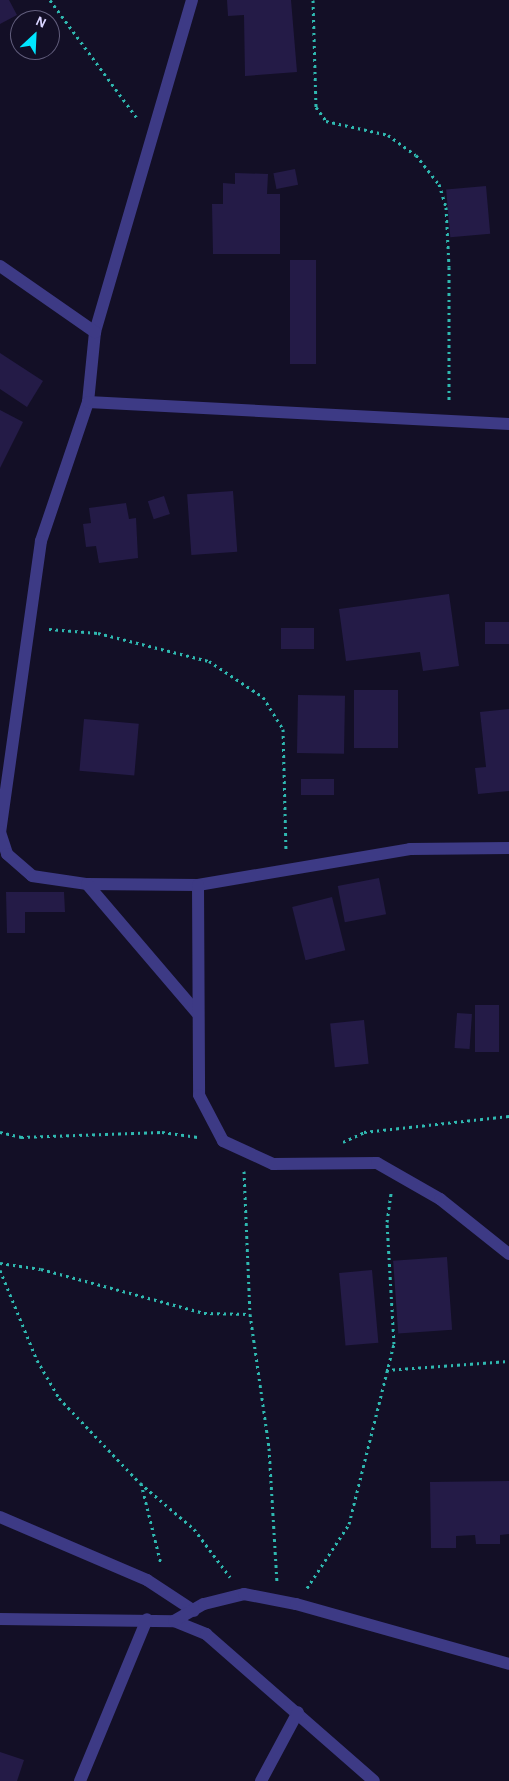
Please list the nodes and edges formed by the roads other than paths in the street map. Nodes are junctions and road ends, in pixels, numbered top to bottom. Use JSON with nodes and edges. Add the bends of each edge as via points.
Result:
{"nodes":[{"id":1,"x":192,"y":0,"type":"edge"},
{"id":2,"x":0,"y":266,"type":"edge"},
{"id":3,"x":95,"y":332,"type":"junction"},
{"id":4,"x":88,"y":402,"type":"junction"},
{"id":5,"x":509,"y":424,"type":"edge"},
{"id":6,"x":4,"y":760,"type":"edge"},
{"id":7,"x":509,"y":848,"type":"edge"},
{"id":8,"x":87,"y":884,"type":"junction"},
{"id":9,"x":198,"y":885,"type":"junction"},
{"id":10,"x":198,"y":1013,"type":"junction"},
{"id":11,"x":509,"y":1254,"type":"edge"},
{"id":12,"x":0,"y":1517,"type":"edge"},
{"id":13,"x":194,"y":1611,"type":"junction"},
{"id":14,"x":0,"y":1619,"type":"edge"},
{"id":15,"x":147,"y":1619,"type":"junction"},
{"id":16,"x":174,"y":1621,"type":"junction"},
{"id":17,"x":509,"y":1664,"type":"edge"},
{"id":18,"x":298,"y":1712,"type":"junction"},
{"id":19,"x":80,"y":1781,"type":"edge"},
{"id":20,"x":261,"y":1781,"type":"edge"},
{"id":21,"x":374,"y":1781,"type":"edge"}],
"edges":[{"from":1,"to":3,"type":"street"},
{"from":2,"to":3,"type":"street"},
{"from":3,"to":4,"type":"street"},
{"from":4,"to":5,"type":"street","via":[[449,424]]},
{"from":4,"to":6,"type":"street","via":[[41,541],[31,628]]},
{"from":6,"to":8,"type":"street","via":[[0,832],[8,854],[32,876]]},
{"from":7,"to":9,"type":"street","via":[[410,848]]},
{"from":8,"to":9,"type":"street"},
{"from":8,"to":10,"type":"street"},
{"from":9,"to":10,"type":"street"},
{"from":10,"to":11,"type":"street","via":[[199,1095],[223,1141],[243,1153],[273,1164],[377,1163],[440,1199]]},
{"from":12,"to":13,"type":"street","via":[[61,1540]]},
{"from":13,"to":16,"type":"street"},
{"from":13,"to":17,"type":"street","via":[[244,1594],[296,1604]]},
{"from":14,"to":15,"type":"street"},
{"from":15,"to":16,"type":"street"},
{"from":15,"to":19,"type":"street"},
{"from":16,"to":18,"type":"street","via":[[206,1634]]},
{"from":18,"to":20,"type":"street"},
{"from":18,"to":21,"type":"street"}]}
